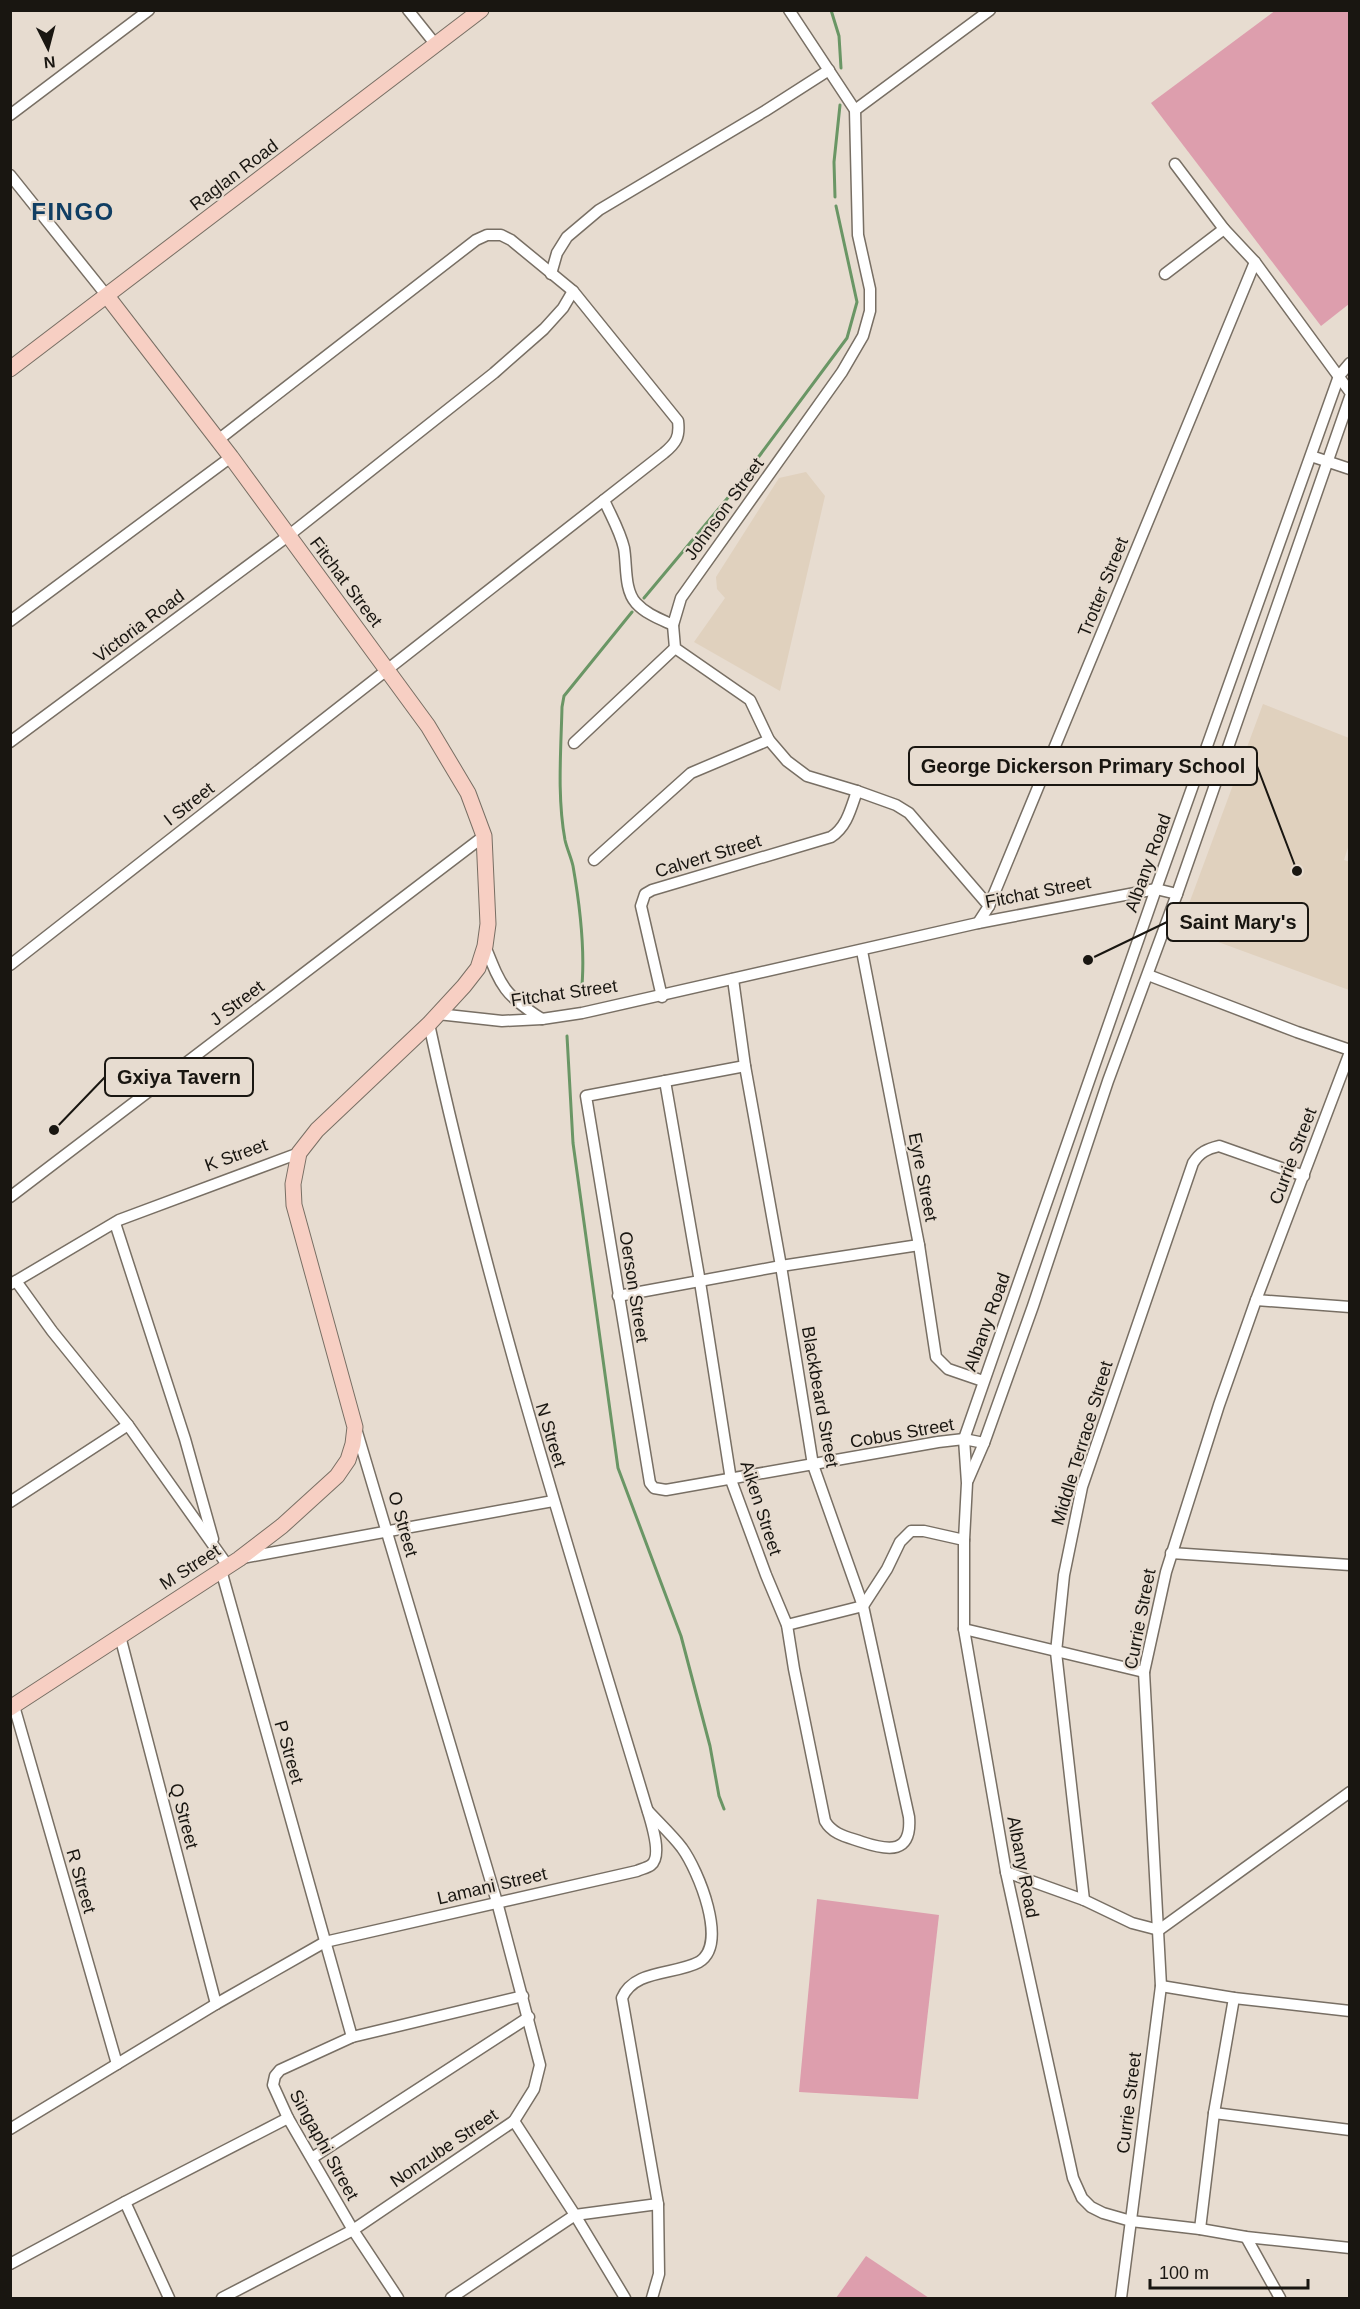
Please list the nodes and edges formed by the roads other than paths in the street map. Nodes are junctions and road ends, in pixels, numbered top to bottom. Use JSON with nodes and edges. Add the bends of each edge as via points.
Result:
{"nodes":[{"id":1,"x":149,"y":10,"type":"edge"},
{"id":2,"x":408,"y":10,"type":"edge"},
{"id":3,"x":481,"y":10,"type":"edge"},
{"id":4,"x":789,"y":10,"type":"edge"},
{"id":5,"x":990,"y":10,"type":"edge"},
{"id":6,"x":436,"y":45,"type":"junction"},
{"id":7,"x":829,"y":70,"type":"junction"},
{"id":8,"x":855,"y":110,"type":"junction"},
{"id":9,"x":10,"y":115,"type":"edge"},
{"id":10,"x":1175,"y":164,"type":"dead end"},
{"id":11,"x":10,"y":175,"type":"edge"},
{"id":12,"x":1224,"y":229,"type":"junction"},
{"id":13,"x":1255,"y":262,"type":"junction"},
{"id":14,"x":551,"y":273,"type":"junction"},
{"id":15,"x":1165,"y":274,"type":"dead end"},
{"id":16,"x":573,"y":291,"type":"junction"},
{"id":17,"x":107,"y":296,"type":"junction"},
{"id":18,"x":1350,"y":363,"type":"edge"},
{"id":19,"x":10,"y":369,"type":"edge"},
{"id":20,"x":1339,"y":376,"type":"junction"},
{"id":21,"x":1350,"y":392,"type":"edge"},
{"id":22,"x":1350,"y":397,"type":"edge"},
{"id":23,"x":218,"y":440,"type":"junction"},
{"id":24,"x":1311,"y":456,"type":"junction"},
{"id":25,"x":231,"y":457,"type":"junction"},
{"id":26,"x":1327,"y":461,"type":"junction"},
{"id":27,"x":1350,"y":469,"type":"edge"},
{"id":28,"x":604,"y":500,"type":"junction"},
{"id":29,"x":288,"y":536,"type":"junction"},
{"id":30,"x":10,"y":621,"type":"edge"},
{"id":31,"x":673,"y":625,"type":"junction"},
{"id":32,"x":675,"y":648,"type":"junction"},
{"id":33,"x":1237,"y":665,"type":"junction"},
{"id":34,"x":387,"y":669,"type":"junction"},
{"id":35,"x":1254,"y":670,"type":"junction"},
{"id":36,"x":769,"y":740,"type":"junction"},
{"id":37,"x":10,"y":742,"type":"edge"},
{"id":38,"x":574,"y":743,"type":"dead end"},
{"id":39,"x":1198,"y":774,"type":"junction"},
{"id":40,"x":1216,"y":779,"type":"junction"},
{"id":41,"x":857,"y":790,"type":"junction"},
{"id":42,"x":484,"y":836,"type":"junction"},
{"id":43,"x":594,"y":860,"type":"dead end"},
{"id":44,"x":1156,"y":889,"type":"junction"},
{"id":45,"x":1177,"y":894,"type":"junction"},
{"id":46,"x":989,"y":906,"type":"junction"},
{"id":47,"x":978,"y":923,"type":"junction"},
{"id":48,"x":485,"y":946,"type":"junction"},
{"id":49,"x":862,"y":951,"type":"junction"},
{"id":50,"x":10,"y":964,"type":"edge"},
{"id":51,"x":1148,"y":975,"type":"junction"},
{"id":52,"x":733,"y":979,"type":"junction"},
{"id":53,"x":662,"y":996,"type":"junction"},
{"id":54,"x":434,"y":1019,"type":"junction"},
{"id":55,"x":542,"y":1019,"type":"junction"},
{"id":56,"x":1350,"y":1051,"type":"edge"},
{"id":57,"x":745,"y":1066,"type":"junction"},
{"id":58,"x":1091,"y":1076,"type":"junction"},
{"id":59,"x":665,"y":1081,"type":"junction"},
{"id":60,"x":1108,"y":1081,"type":"junction"},
{"id":61,"x":299,"y":1153,"type":"junction"},
{"id":62,"x":1304,"y":1176,"type":"junction"},
{"id":63,"x":10,"y":1197,"type":"edge"},
{"id":64,"x":115,"y":1223,"type":"junction"},
{"id":65,"x":919,"y":1245,"type":"junction"},
{"id":66,"x":781,"y":1266,"type":"junction"},
{"id":67,"x":13,"y":1282,"type":"edge"},
{"id":68,"x":700,"y":1282,"type":"junction"},
{"id":69,"x":618,"y":1296,"type":"junction"},
{"id":70,"x":1014,"y":1299,"type":"junction"},
{"id":71,"x":1256,"y":1300,"type":"junction"},
{"id":72,"x":1033,"y":1306,"type":"junction"},
{"id":73,"x":1350,"y":1307,"type":"edge"},
{"id":74,"x":983,"y":1381,"type":"junction"},
{"id":75,"x":128,"y":1425,"type":"junction"},
{"id":76,"x":355,"y":1427,"type":"junction"},
{"id":77,"x":964,"y":1439,"type":"junction"},
{"id":78,"x":984,"y":1443,"type":"junction"},
{"id":79,"x":813,"y":1465,"type":"junction"},
{"id":80,"x":731,"y":1480,"type":"junction"},
{"id":81,"x":650,"y":1483,"type":"joint"},
{"id":82,"x":967,"y":1483,"type":"junction"},
{"id":83,"x":554,"y":1501,"type":"junction"},
{"id":84,"x":10,"y":1502,"type":"edge"},
{"id":85,"x":385,"y":1533,"type":"junction"},
{"id":86,"x":964,"y":1540,"type":"junction"},
{"id":87,"x":216,"y":1548,"type":"junction"},
{"id":88,"x":1171,"y":1553,"type":"junction"},
{"id":89,"x":229,"y":1565,"type":"junction"},
{"id":90,"x":1350,"y":1565,"type":"edge"},
{"id":91,"x":863,"y":1606,"type":"junction"},
{"id":92,"x":787,"y":1625,"type":"junction"},
{"id":93,"x":964,"y":1629,"type":"junction"},
{"id":94,"x":120,"y":1636,"type":"junction"},
{"id":95,"x":1056,"y":1652,"type":"junction"},
{"id":96,"x":1144,"y":1672,"type":"junction"},
{"id":97,"x":12,"y":1707,"type":"edge"},
{"id":98,"x":1350,"y":1792,"type":"edge"},
{"id":99,"x":647,"y":1810,"type":"junction"},
{"id":100,"x":901,"y":1846,"type":"joint"},
{"id":101,"x":657,"y":1851,"type":"joint"},
{"id":102,"x":1006,"y":1872,"type":"junction"},
{"id":103,"x":1084,"y":1900,"type":"junction"},
{"id":104,"x":496,"y":1902,"type":"junction"},
{"id":105,"x":1159,"y":1930,"type":"junction"},
{"id":106,"x":325,"y":1942,"type":"junction"},
{"id":107,"x":1161,"y":1986,"type":"junction"},
{"id":108,"x":523,"y":1996,"type":"junction"},
{"id":109,"x":1234,"y":1998,"type":"junction"},
{"id":110,"x":216,"y":2004,"type":"junction"},
{"id":111,"x":1350,"y":2011,"type":"edge"},
{"id":112,"x":529,"y":2017,"type":"junction"},
{"id":113,"x":352,"y":2037,"type":"junction"},
{"id":114,"x":117,"y":2064,"type":"junction"},
{"id":115,"x":1214,"y":2113,"type":"junction"},
{"id":116,"x":288,"y":2118,"type":"junction"},
{"id":117,"x":514,"y":2121,"type":"junction"},
{"id":118,"x":11,"y":2128,"type":"edge"},
{"id":119,"x":1350,"y":2130,"type":"edge"},
{"id":120,"x":312,"y":2158,"type":"junction"},
{"id":121,"x":125,"y":2202,"type":"junction"},
{"id":122,"x":657,"y":2204,"type":"junction"},
{"id":123,"x":575,"y":2215,"type":"junction"},
{"id":124,"x":1131,"y":2221,"type":"junction"},
{"id":125,"x":1200,"y":2229,"type":"junction"},
{"id":126,"x":353,"y":2230,"type":"junction"},
{"id":127,"x":1246,"y":2237,"type":"junction"},
{"id":128,"x":1350,"y":2248,"type":"edge"},
{"id":129,"x":10,"y":2264,"type":"edge"},
{"id":130,"x":169,"y":2298,"type":"edge"},
{"id":131,"x":222,"y":2298,"type":"edge"},
{"id":132,"x":398,"y":2298,"type":"edge"},
{"id":133,"x":451,"y":2298,"type":"edge"},
{"id":134,"x":625,"y":2298,"type":"edge"},
{"id":135,"x":652,"y":2298,"type":"edge"},
{"id":136,"x":1120,"y":2298,"type":"edge"},
{"id":137,"x":1280,"y":2298,"type":"edge"}],
"edges":[{"from":1,"to":9,"type":"street"},
{"from":2,"to":6,"type":"street"},
{"from":3,"to":6,"type":"street","name":"Raglan Road"},
{"from":4,"to":7,"type":"street"},
{"from":5,"to":8,"type":"street"},
{"from":6,"to":17,"type":"street","name":"Raglan Road"},
{"from":7,"to":8,"type":"street"},
{"from":7,"to":14,"type":"street","via":[[599,210],[567,237]]},
{"from":8,"to":31,"type":"street","name":"Johnson Street","via":[[858,235],[870,289],[870,311],[863,336],[842,372],[681,598]]},
{"from":10,"to":12,"type":"street"},
{"from":11,"to":17,"type":"street"},
{"from":12,"to":13,"type":"street"},
{"from":12,"to":15,"type":"street"},
{"from":13,"to":20,"type":"street"},
{"from":13,"to":46,"type":"street","name":"Trotter Street"},
{"from":14,"to":16,"type":"street","name":"I Street"},
{"from":14,"to":23,"type":"street","name":"I Street","via":[[501,235],[476,240]]},
{"from":16,"to":28,"type":"street","name":"I Street","via":[[678,421],[674,444]]},
{"from":16,"to":29,"type":"street","name":"Victoria Road","via":[[544,329],[494,373]]},
{"from":17,"to":19,"type":"street","name":"Raglan Road"},
{"from":17,"to":23,"type":"street","name":"Fitchat Street"},
{"from":18,"to":20,"type":"street","name":"Albany Road"},
{"from":20,"to":21,"type":"street"},
{"from":20,"to":24,"type":"street","name":"Albany Road"},
{"from":22,"to":26,"type":"street","name":"Albany Road"},
{"from":23,"to":25,"type":"street","name":"Fitchat Street"},
{"from":24,"to":26,"type":"street"},
{"from":24,"to":33,"type":"street","name":"Albany Road"},
{"from":25,"to":29,"type":"street","name":"Fitchat Street"},
{"from":25,"to":30,"type":"street"},
{"from":26,"to":27,"type":"street"},
{"from":26,"to":35,"type":"street","name":"Albany Road"},
{"from":28,"to":31,"type":"street","via":[[623,547],[634,602]]},
{"from":28,"to":34,"type":"street","name":"I Street"},
{"from":29,"to":34,"type":"street","name":"Fitchat Street"},
{"from":29,"to":37,"type":"street","name":"Victoria Road"},
{"from":31,"to":32,"type":"street","name":"Johnson Street"},
{"from":32,"to":36,"type":"street","via":[[750,700]]},
{"from":32,"to":38,"type":"street"},
{"from":33,"to":35,"type":"street"},
{"from":33,"to":39,"type":"street","name":"Albany Road"},
{"from":34,"to":42,"type":"street","name":"Fitchat Street","via":[[457,771]]},
{"from":34,"to":50,"type":"street","name":"I Street"},
{"from":35,"to":40,"type":"street","name":"Albany Road"},
{"from":36,"to":41,"type":"street","via":[[807,776]]},
{"from":36,"to":43,"type":"street","via":[[691,773]]},
{"from":39,"to":40,"type":"street"},
{"from":39,"to":44,"type":"street","name":"Albany Road"},
{"from":40,"to":45,"type":"street","name":"Albany Road"},
{"from":41,"to":46,"type":"street","via":[[909,813]]},
{"from":41,"to":53,"type":"street","name":"Calvert Street","via":[[845,824],[831,837],[645,894],[641,906]]},
{"from":42,"to":48,"type":"street","name":"Fitchat Street","via":[[489,906]]},
{"from":42,"to":63,"type":"street","name":"J Street"},
{"from":44,"to":45,"type":"street","name":"Fitchat Street"},
{"from":44,"to":47,"type":"street","name":"Fitchat Street"},
{"from":44,"to":58,"type":"street","name":"Albany Road"},
{"from":45,"to":51,"type":"street","name":"Albany Road"},
{"from":46,"to":47,"type":"street","name":"Trotter Street"},
{"from":47,"to":49,"type":"street","name":"Fitchat Street"},
{"from":48,"to":54,"type":"street","name":"Fitchat Street","via":[[478,968]]},
{"from":48,"to":55,"type":"street","via":[[499,981],[517,1003]]},
{"from":49,"to":52,"type":"street","name":"Fitchat Street"},
{"from":49,"to":65,"type":"street","name":"Eyre Street"},
{"from":51,"to":56,"type":"street"},
{"from":51,"to":60,"type":"street","name":"Albany Road"},
{"from":52,"to":53,"type":"street","name":"Fitchat Street"},
{"from":52,"to":57,"type":"street","name":"Blackbeard Street"},
{"from":53,"to":55,"type":"street","name":"Fitchat Street"},
{"from":54,"to":55,"type":"street","name":"Fitchat Street"},
{"from":54,"to":61,"type":"street","via":[[317,1130]]},
{"from":54,"to":83,"type":"street","name":"N Street","via":[[449,1116],[512,1361]]},
{"from":56,"to":62,"type":"street","name":"Currie Street"},
{"from":57,"to":59,"type":"street"},
{"from":57,"to":66,"type":"street","name":"Blackbeard Street"},
{"from":58,"to":60,"type":"street"},
{"from":58,"to":70,"type":"street","name":"Albany Road"},
{"from":59,"to":68,"type":"street","name":"Aiken Street"},
{"from":59,"to":69,"type":"street","name":"Oerson Street","via":[[586,1096]]},
{"from":60,"to":72,"type":"street","name":"Albany Road"},
{"from":61,"to":64,"type":"street","name":"K Street"},
{"from":61,"to":76,"type":"street","name":"O Street","via":[[293,1184],[297,1222]]},
{"from":62,"to":71,"type":"street","name":"Currie Street"},
{"from":62,"to":95,"type":"street","name":"Middle Terrace Street","via":[[1219,1146],[1205,1149],[1193,1163],[1082,1488],[1064,1575]]},
{"from":64,"to":67,"type":"street","name":"K Street"},
{"from":64,"to":87,"type":"street","name":"P Street"},
{"from":65,"to":66,"type":"street"},
{"from":65,"to":74,"type":"street","name":"Eyre Street","via":[[936,1358],[948,1369]]},
{"from":66,"to":68,"type":"street"},
{"from":66,"to":79,"type":"street","name":"Blackbeard Street"},
{"from":67,"to":75,"type":"street","name":"P Street"},
{"from":68,"to":69,"type":"street"},
{"from":68,"to":80,"type":"street","name":"Aiken Street"},
{"from":69,"to":81,"type":"street","name":"Oerson Street"},
{"from":70,"to":72,"type":"street"},
{"from":70,"to":74,"type":"street","name":"Albany Road"},
{"from":71,"to":73,"type":"street"},
{"from":71,"to":88,"type":"street","name":"Currie Street"},
{"from":72,"to":78,"type":"street","name":"Albany Road"},
{"from":74,"to":77,"type":"street","name":"Albany Road"},
{"from":75,"to":84,"type":"street"},
{"from":75,"to":87,"type":"street","name":"P Street"},
{"from":76,"to":85,"type":"street","name":"O Street"},
{"from":76,"to":89,"type":"street","name":"M Street","via":[[348,1460],[337,1476],[282,1526]]},
{"from":77,"to":78,"type":"street","name":"Cobus Street"},
{"from":77,"to":79,"type":"street","name":"Cobus Street"},
{"from":77,"to":82,"type":"street","name":"Albany Road"},
{"from":78,"to":82,"type":"street","name":"Albany Road"},
{"from":79,"to":80,"type":"street","name":"Cobus Street"},
{"from":79,"to":91,"type":"street","name":"Blackbeard Street"},
{"from":80,"to":81,"type":"street","name":"Cobus Street","via":[[666,1490]]},
{"from":80,"to":92,"type":"street","name":"Aiken Street"},
{"from":82,"to":86,"type":"street","name":"Albany Road"},
{"from":83,"to":85,"type":"street"},
{"from":83,"to":99,"type":"street","name":"N Street"},
{"from":85,"to":89,"type":"street"},
{"from":85,"to":104,"type":"street","name":"O Street"},
{"from":86,"to":91,"type":"street","via":[[911,1531],[900,1542]]},
{"from":86,"to":93,"type":"street","name":"Albany Road"},
{"from":87,"to":89,"type":"street","name":"P Street"},
{"from":88,"to":90,"type":"street"},
{"from":88,"to":96,"type":"street","name":"Currie Street"},
{"from":89,"to":94,"type":"street","name":"M Street"},
{"from":89,"to":106,"type":"street","name":"P Street"},
{"from":91,"to":92,"type":"street"},
{"from":91,"to":100,"type":"street","name":"Blackbeard Street","via":[[909,1816],[908,1834]]},
{"from":92,"to":100,"type":"street","name":"Aiken Street","via":[[825,1821],[830,1829],[876,1847]]},
{"from":93,"to":95,"type":"street"},
{"from":93,"to":102,"type":"street","name":"Albany Road"},
{"from":94,"to":97,"type":"street","name":"M Street"},
{"from":94,"to":110,"type":"street","name":"Q Street"},
{"from":95,"to":96,"type":"street"},
{"from":95,"to":103,"type":"street","name":"Middle Terrace Street"},
{"from":96,"to":105,"type":"street","name":"Currie Street"},
{"from":97,"to":114,"type":"street","name":"R Street"},
{"from":98,"to":105,"type":"street"},
{"from":99,"to":101,"type":"street","name":"N Street"},
{"from":99,"to":122,"type":"street","via":[[687,1856],[712,1924],[712,1943],[705,1957],[637,1981],[622,1998]]},
{"from":101,"to":104,"type":"street","name":"Lamani Street","via":[[650,1866],[637,1871]]},
{"from":102,"to":103,"type":"street"},
{"from":102,"to":124,"type":"street","name":"Albany Road","via":[[1073,2178],[1091,2207]]},
{"from":103,"to":105,"type":"street","via":[[1132,1923]]},
{"from":104,"to":106,"type":"street","name":"Lamani Street"},
{"from":104,"to":108,"type":"street","name":"Nonzube Street"},
{"from":105,"to":107,"type":"street","name":"Currie Street"},
{"from":106,"to":110,"type":"street","name":"Lamani Street"},
{"from":106,"to":113,"type":"street","name":"P Street"},
{"from":107,"to":109,"type":"street"},
{"from":107,"to":124,"type":"street","name":"Currie Street"},
{"from":108,"to":112,"type":"street","name":"Nonzube Street"},
{"from":108,"to":113,"type":"street","name":"Singaphi Street"},
{"from":109,"to":111,"type":"street"},
{"from":109,"to":115,"type":"street"},
{"from":110,"to":114,"type":"street","name":"Lamani Street"},
{"from":112,"to":117,"type":"street","name":"Nonzube Street","via":[[540,2065],[538,2079]]},
{"from":112,"to":120,"type":"street"},
{"from":113,"to":116,"type":"street","name":"Singaphi Street","via":[[280,2070],[275,2076],[273,2085]]},
{"from":114,"to":118,"type":"street","name":"Lamani Street"},
{"from":115,"to":119,"type":"street"},
{"from":115,"to":125,"type":"street"},
{"from":116,"to":120,"type":"street","name":"Singaphi Street"},
{"from":116,"to":121,"type":"street"},
{"from":117,"to":123,"type":"street"},
{"from":117,"to":126,"type":"street","name":"Nonzube Street"},
{"from":120,"to":126,"type":"street","name":"Singaphi Street"},
{"from":121,"to":129,"type":"street"},
{"from":121,"to":130,"type":"street"},
{"from":122,"to":123,"type":"street"},
{"from":122,"to":135,"type":"street","via":[[659,2274]]},
{"from":123,"to":133,"type":"street"},
{"from":123,"to":134,"type":"street"},
{"from":124,"to":125,"type":"street","name":"Albany Road"},
{"from":124,"to":136,"type":"street","name":"Currie Street"},
{"from":125,"to":127,"type":"street","name":"Albany Road"},
{"from":126,"to":131,"type":"street","name":"Nonzube Street"},
{"from":126,"to":132,"type":"street","name":"Singaphi Street"},
{"from":127,"to":128,"type":"street","name":"Albany Road"},
{"from":127,"to":137,"type":"street"}]}
